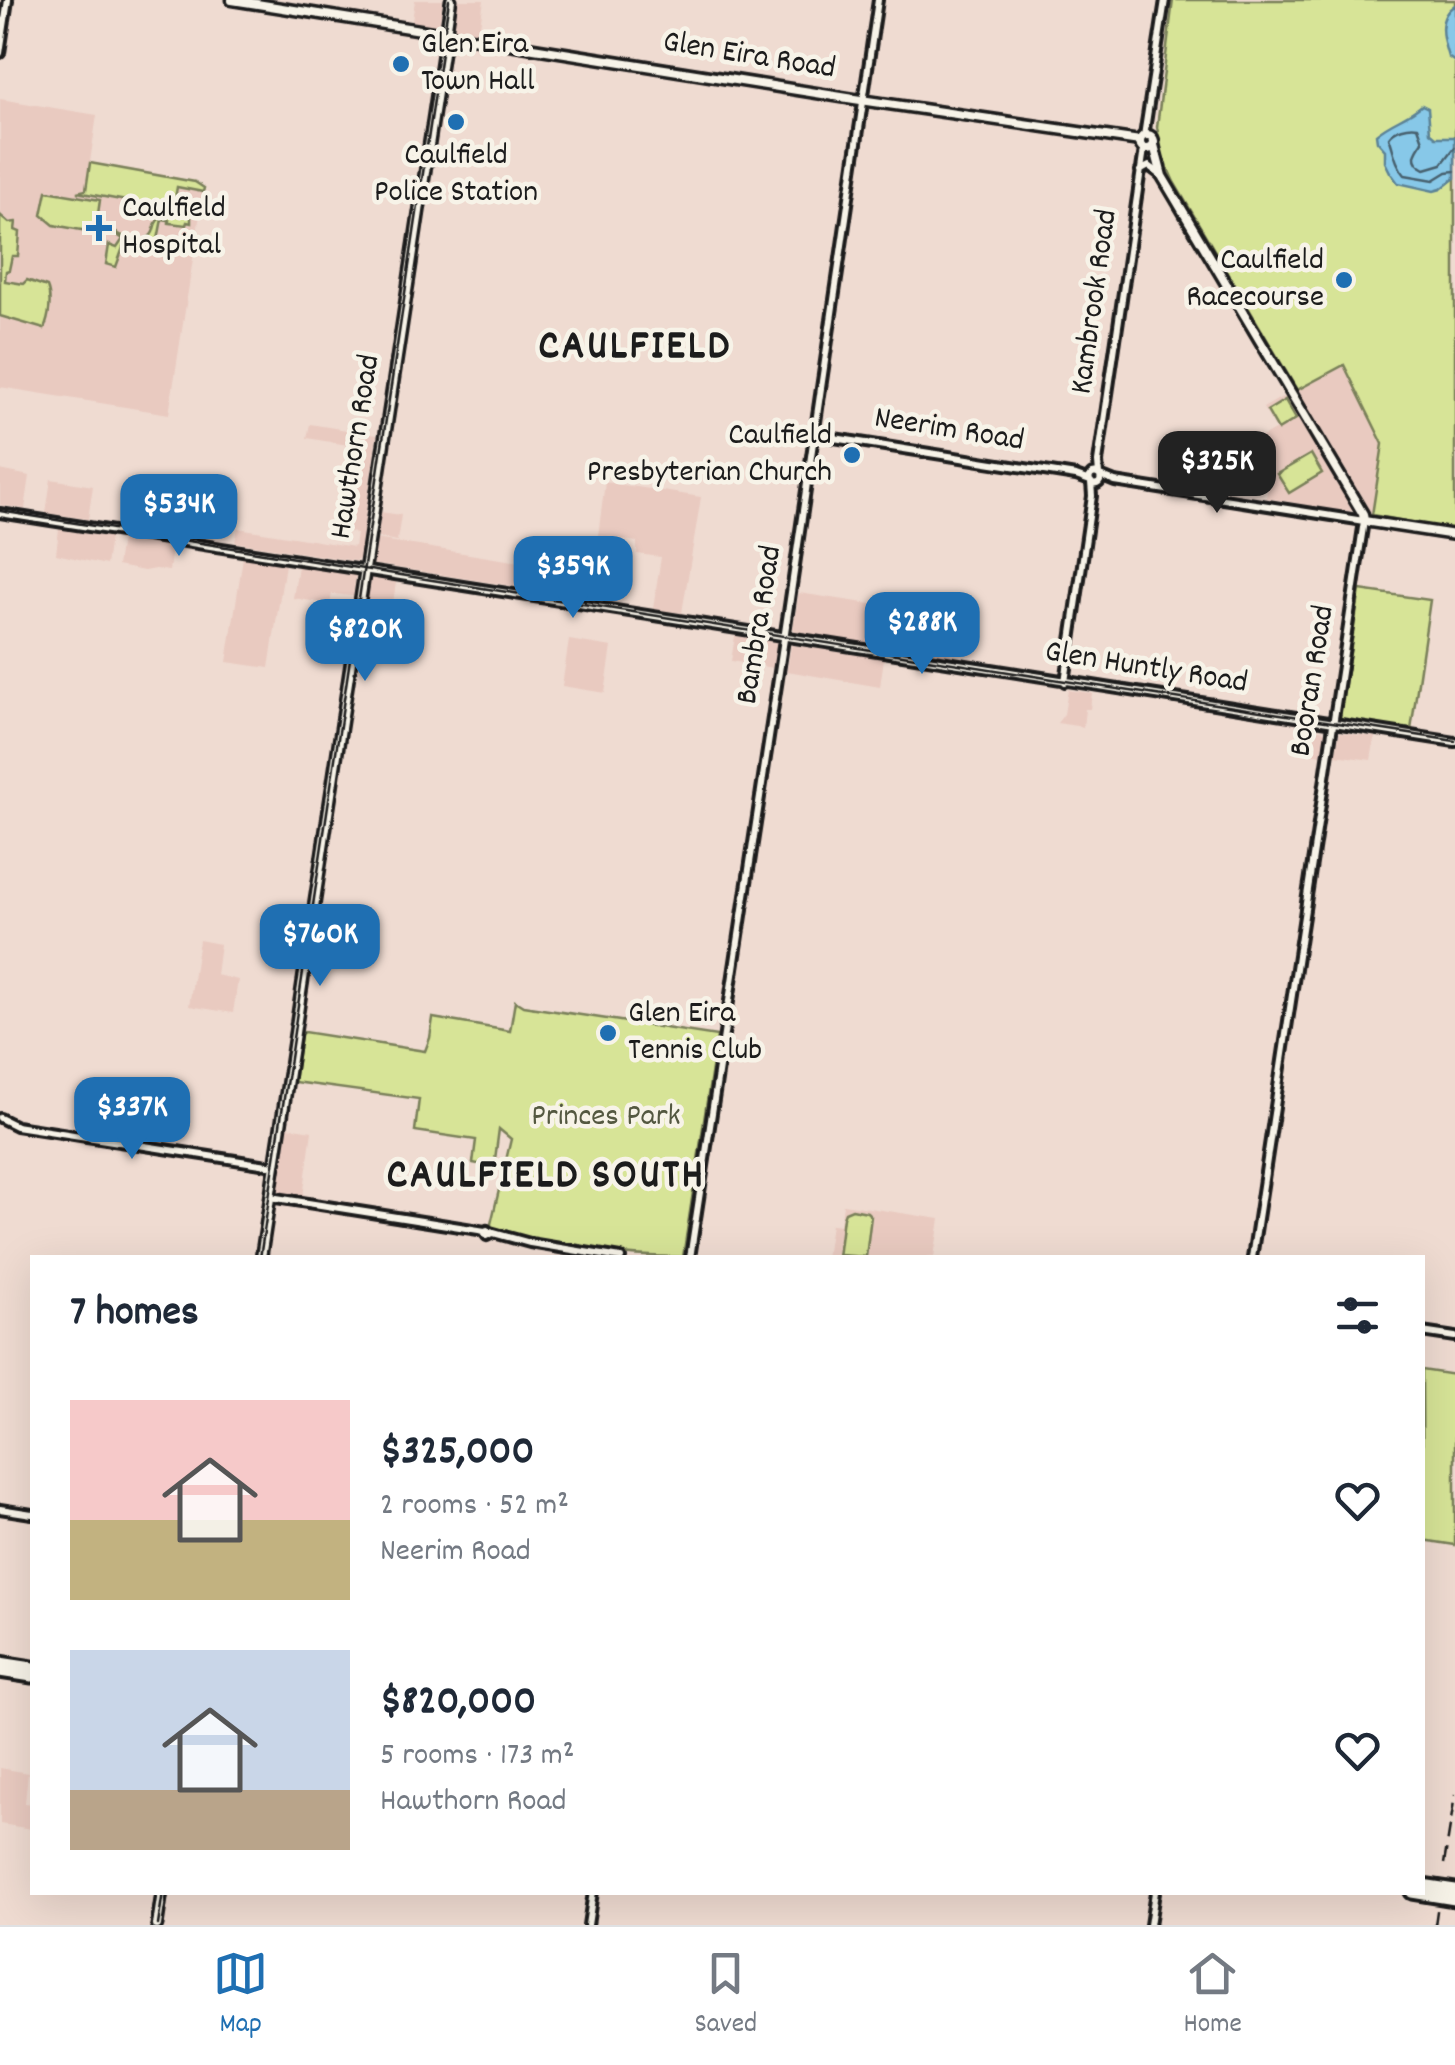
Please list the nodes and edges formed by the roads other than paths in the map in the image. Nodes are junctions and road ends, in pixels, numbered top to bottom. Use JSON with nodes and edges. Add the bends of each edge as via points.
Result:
{"nodes":[{"id":1,"x":8,"y":0,"type":"edge"},
{"id":2,"x":232,"y":0,"type":"edge"},
{"id":3,"x":451,"y":0,"type":"edge"},
{"id":4,"x":878,"y":0,"type":"edge"},
{"id":5,"x":1165,"y":0,"type":"edge"},
{"id":6,"x":446,"y":34,"type":"junction"},
{"id":7,"x":0,"y":53,"type":"edge"},
{"id":8,"x":864,"y":100,"type":"junction"},
{"id":9,"x":1147,"y":143,"type":"junction"},
{"id":10,"x":1140,"y":171,"type":"junction"},
{"id":11,"x":1162,"y":176,"type":"junction"},
{"id":12,"x":814,"y":435,"type":"junction"},
{"id":13,"x":1095,"y":479,"type":"junction"},
{"id":14,"x":0,"y":513,"type":"edge"},
{"id":15,"x":1364,"y":521,"type":"junction"},
{"id":16,"x":1455,"y":535,"type":"edge"},
{"id":17,"x":364,"y":570,"type":"junction"},
{"id":18,"x":785,"y":637,"type":"junction"},
{"id":19,"x":1065,"y":682,"type":"junction"},
{"id":20,"x":1333,"y":723,"type":"junction"},
{"id":21,"x":1455,"y":742,"type":"edge"},
{"id":22,"x":1,"y":1118,"type":"edge"},
{"id":23,"x":274,"y":1166,"type":"junction"},
{"id":24,"x":270,"y":1197,"type":"junction"},
{"id":25,"x":261,"y":1255,"type":"edge"},
{"id":26,"x":603,"y":1255,"type":"edge"},
{"id":27,"x":690,"y":1255,"type":"edge"},
{"id":28,"x":1252,"y":1255,"type":"edge"},
{"id":29,"x":1425,"y":1332,"type":"edge"},
{"id":30,"x":1455,"y":1337,"type":"edge"},
{"id":31,"x":0,"y":1509,"type":"edge"},
{"id":32,"x":30,"y":1514,"type":"edge"},
{"id":33,"x":0,"y":1663,"type":"edge"},
{"id":34,"x":30,"y":1668,"type":"edge"},
{"id":35,"x":0,"y":1671,"type":"edge"},
{"id":36,"x":30,"y":1676,"type":"edge"},
{"id":37,"x":1425,"y":1885,"type":"edge"},
{"id":38,"x":1455,"y":1890,"type":"edge"},
{"id":39,"x":1425,"y":1894,"type":"edge"},
{"id":40,"x":162,"y":1895,"type":"edge"},
{"id":41,"x":593,"y":1895,"type":"edge"},
{"id":42,"x":1155,"y":1895,"type":"edge"},
{"id":43,"x":1455,"y":1899,"type":"edge"},
{"id":44,"x":157,"y":1925,"type":"edge"},
{"id":45,"x":588,"y":1925,"type":"edge"},
{"id":46,"x":1150,"y":1925,"type":"edge"}],
"edges":[{"from":1,"to":7,"type":"street"},
{"from":2,"to":6,"type":"main road","name":"Glen Eira Road"},
{"from":3,"to":6,"type":"main road","name":"Hawthorn Road"},
{"from":4,"to":8,"type":"street","name":"Bambra Road"},
{"from":5,"to":9,"type":"street","name":"Kambrook Road"},
{"from":6,"to":8,"type":"main road","name":"Glen Eira Road"},
{"from":6,"to":17,"type":"main road","name":"Hawthorn Road"},
{"from":8,"to":9,"type":"main road","name":"Glen Eira Road"},
{"from":8,"to":12,"type":"street","name":"Bambra Road"},
{"from":9,"to":10,"type":"street","name":"Kambrook Road"},
{"from":9,"to":11,"type":"main road"},
{"from":10,"to":11,"type":"street","via":[[1150,166]]},
{"from":10,"to":13,"type":"street","name":"Kambrook Road"},
{"from":11,"to":15,"type":"main road"},
{"from":12,"to":13,"type":"street","name":"Neerim Road"},
{"from":12,"to":18,"type":"street","name":"Bambra Road"},
{"from":13,"to":15,"type":"street","name":"Neerim Road"},
{"from":13,"to":19,"type":"street"},
{"from":14,"to":17,"type":"street","name":"Glen Huntly Road"},
{"from":15,"to":16,"type":"main road","name":"Neerim Road"},
{"from":15,"to":20,"type":"street","name":"Booran Road"},
{"from":17,"to":18,"type":"street","name":"Glen Huntly Road"},
{"from":17,"to":23,"type":"main road","name":"Hawthorn Road"},
{"from":18,"to":19,"type":"street","name":"Glen Huntly Road"},
{"from":18,"to":27,"type":"street","name":"Bambra Road"},
{"from":19,"to":20,"type":"street","name":"Glen Huntly Road"},
{"from":20,"to":21,"type":"street","name":"Glen Huntly Road"},
{"from":20,"to":28,"type":"street","name":"Booran Road"},
{"from":22,"to":23,"type":"street","via":[[16,1126]]},
{"from":23,"to":24,"type":"main road","name":"Hawthorn Road"},
{"from":24,"to":25,"type":"main road","name":"Hawthorn Road"},
{"from":24,"to":26,"type":"street"},
{"from":29,"to":30,"type":"street"},
{"from":31,"to":32,"type":"street"},
{"from":33,"to":34,"type":"highway"},
{"from":35,"to":36,"type":"highway"},
{"from":37,"to":38,"type":"highway"},
{"from":39,"to":43,"type":"highway"},
{"from":40,"to":44,"type":"main road"},
{"from":41,"to":45,"type":"street"},
{"from":42,"to":46,"type":"street"}]}
